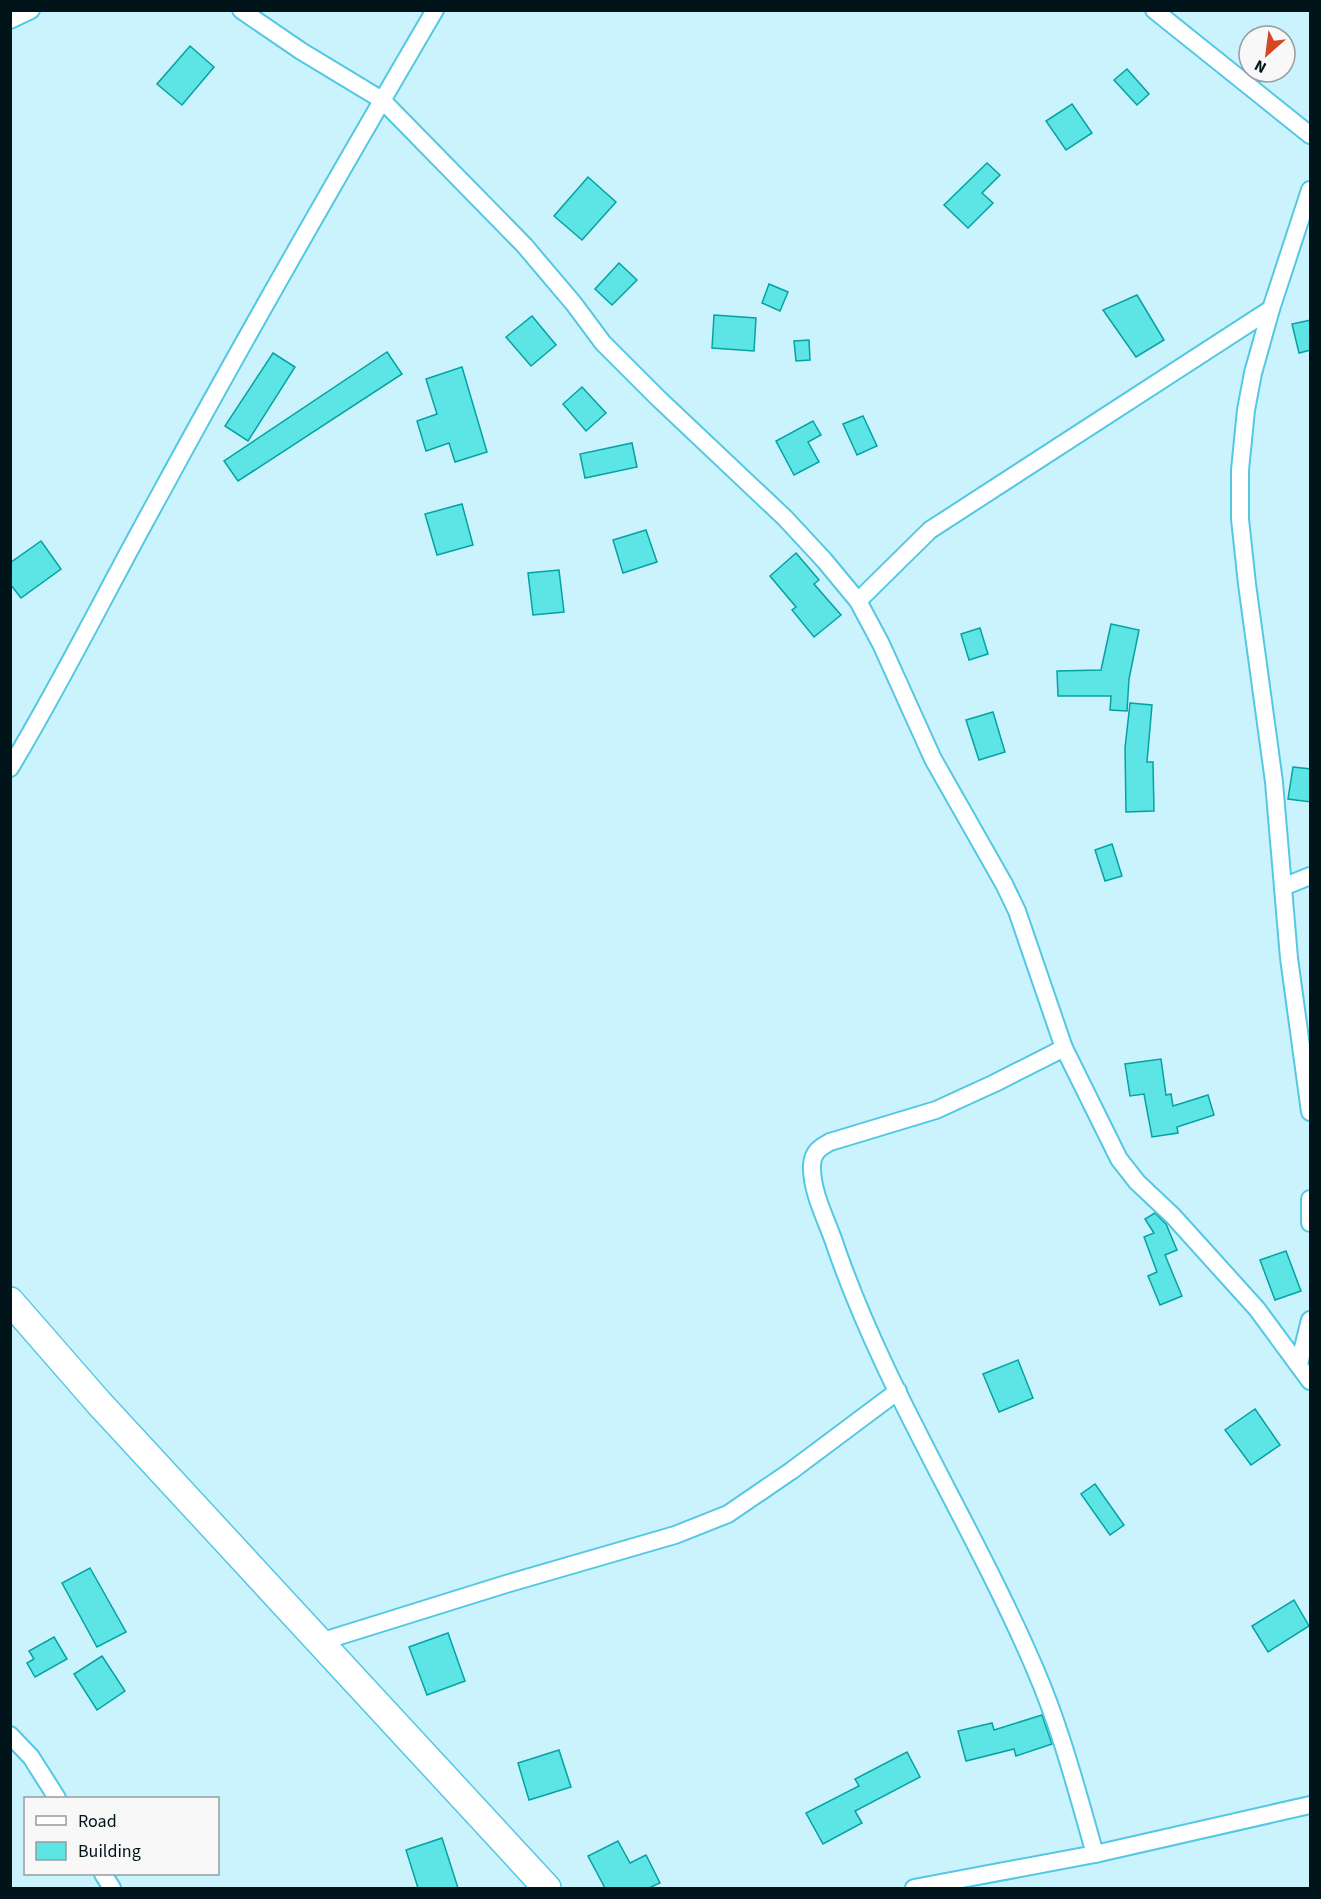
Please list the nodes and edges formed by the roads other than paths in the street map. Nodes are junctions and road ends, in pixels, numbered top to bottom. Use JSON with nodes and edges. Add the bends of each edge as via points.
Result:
{"nodes":[{"id":1,"x":31,"y":10,"type":"edge"},
{"id":2,"x":241,"y":10,"type":"edge"},
{"id":3,"x":435,"y":10,"type":"edge"},
{"id":4,"x":1154,"y":10,"type":"edge"},
{"id":5,"x":10,"y":20,"type":"edge"},
{"id":6,"x":382,"y":100,"type":"junction"},
{"id":7,"x":1311,"y":135,"type":"edge"},
{"id":8,"x":1311,"y":190,"type":"edge"},
{"id":9,"x":1271,"y":309,"type":"junction"},
{"id":10,"x":858,"y":601,"type":"junction"},
{"id":11,"x":10,"y":768,"type":"edge"},
{"id":12,"x":1311,"y":876,"type":"edge"},
{"id":13,"x":1283,"y":887,"type":"junction"},
{"id":14,"x":1064,"y":1048,"type":"junction"},
{"id":15,"x":1311,"y":1112,"type":"edge"},
{"id":16,"x":1311,"y":1199,"type":"edge"},
{"id":17,"x":1311,"y":1223,"type":"edge"},
{"id":18,"x":10,"y":1301,"type":"edge"},
{"id":19,"x":1311,"y":1320,"type":"edge"},
{"id":20,"x":1299,"y":1364,"type":"junction"},
{"id":21,"x":1311,"y":1381,"type":"edge"},
{"id":22,"x":898,"y":1391,"type":"junction"},
{"id":23,"x":320,"y":1642,"type":"junction"},
{"id":24,"x":10,"y":1735,"type":"edge"},
{"id":25,"x":56,"y":1797,"type":"edge"},
{"id":26,"x":1311,"y":1805,"type":"edge"},
{"id":27,"x":1095,"y":1854,"type":"junction"},
{"id":28,"x":547,"y":1888,"type":"edge"},
{"id":29,"x":914,"y":1888,"type":"edge"}],
"edges":[{"from":1,"to":5,"type":"street"},
{"from":2,"to":6,"type":"street"},
{"from":3,"to":6,"type":"street"},
{"from":4,"to":7,"type":"street"},
{"from":6,"to":10,"type":"street","via":[[524,245],[603,344],[785,518]]},
{"from":6,"to":11,"type":"street"},
{"from":8,"to":9,"type":"street"},
{"from":9,"to":10,"type":"street","via":[[930,530]]},
{"from":9,"to":13,"type":"street","via":[[1246,411],[1240,519],[1274,782]]},
{"from":10,"to":14,"type":"street","via":[[933,759],[1017,911]]},
{"from":12,"to":13,"type":"street"},
{"from":13,"to":15,"type":"street"},
{"from":14,"to":20,"type":"street","via":[[1119,1159],[1257,1309]]},
{"from":14,"to":22,"type":"street","via":[[936,1110],[830,1142],[813,1157],[814,1185],[846,1278]]},
{"from":16,"to":17,"type":"street"},
{"from":18,"to":23,"type":"main road"},
{"from":19,"to":20,"type":"street"},
{"from":20,"to":21,"type":"street"},
{"from":22,"to":23,"type":"street","via":[[728,1514],[675,1535]]},
{"from":22,"to":27,"type":"street","via":[[1035,1669],[1066,1750]]},
{"from":23,"to":28,"type":"main road"},
{"from":24,"to":25,"type":"street","via":[[31,1757]]},
{"from":26,"to":27,"type":"street"},
{"from":27,"to":29,"type":"street"}]}
